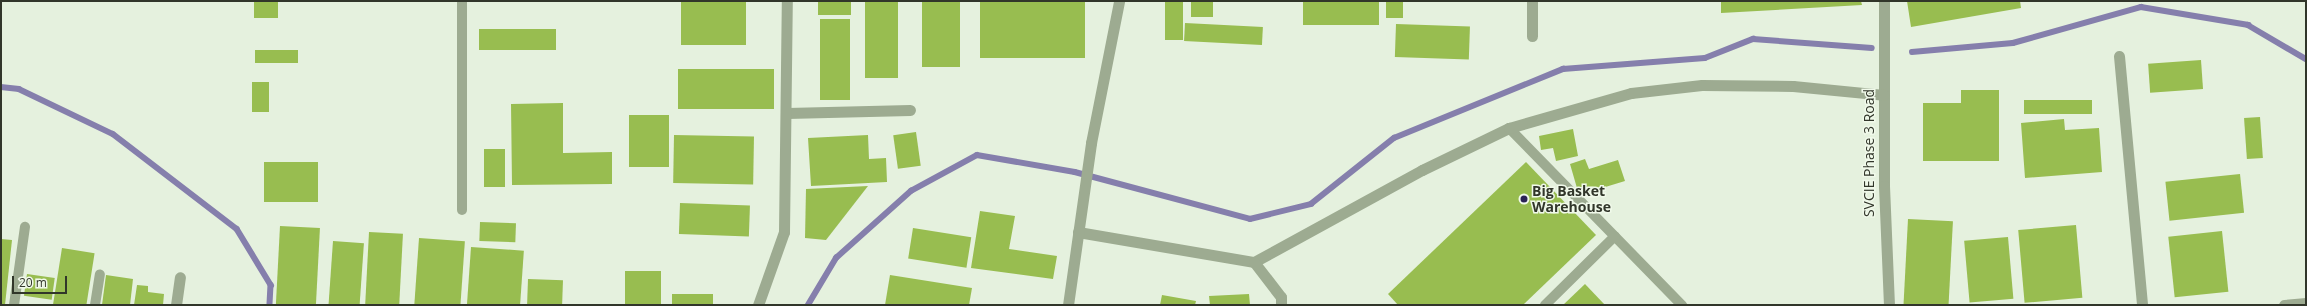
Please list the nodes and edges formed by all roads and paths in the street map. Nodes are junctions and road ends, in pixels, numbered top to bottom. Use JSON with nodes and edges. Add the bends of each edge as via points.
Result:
{"nodes":[{"id":1,"x":462,"y":1,"type":"edge"},
{"id":2,"x":787,"y":1,"type":"edge"},
{"id":3,"x":1119,"y":1,"type":"edge"},
{"id":4,"x":1532,"y":1,"type":"edge"},
{"id":5,"x":1884,"y":1,"type":"edge"},
{"id":6,"x":1532,"y":36,"type":"dead end"},
{"id":7,"x":2119,"y":56,"type":"dead end"},
{"id":8,"x":1884,"y":95,"type":"junction"},
{"id":9,"x":910,"y":110,"type":"dead end"},
{"id":10,"x":787,"y":113,"type":"junction"},
{"id":11,"x":1509,"y":128,"type":"junction"},
{"id":12,"x":462,"y":210,"type":"dead end"},
{"id":13,"x":25,"y":227,"type":"dead end"},
{"id":14,"x":1078,"y":232,"type":"junction"},
{"id":15,"x":1615,"y":236,"type":"junction"},
{"id":16,"x":1254,"y":262,"type":"junction"},
{"id":17,"x":100,"y":274,"type":"dead end"},
{"id":18,"x":180,"y":278,"type":"dead end"},
{"id":19,"x":2306,"y":303,"type":"edge"},
{"id":20,"x":14,"y":305,"type":"edge"},
{"id":21,"x":95,"y":305,"type":"edge"},
{"id":22,"x":176,"y":305,"type":"edge"},
{"id":23,"x":758,"y":305,"type":"edge"},
{"id":24,"x":1068,"y":305,"type":"edge"},
{"id":25,"x":1281,"y":305,"type":"edge"},
{"id":26,"x":1545,"y":305,"type":"edge"},
{"id":27,"x":1682,"y":305,"type":"edge"},
{"id":28,"x":1889,"y":305,"type":"edge"},
{"id":29,"x":2142,"y":305,"type":"edge"},
{"id":30,"x":2284,"y":305,"type":"edge"}],
"edges":[{"from":1,"to":12,"type":"lane"},
{"from":2,"to":10,"type":"street"},
{"from":3,"to":14,"type":"street"},
{"from":4,"to":6,"type":"street"},
{"from":5,"to":8,"type":"street","name":"SVCIE Phase 3 Road"},
{"from":7,"to":29,"type":"street"},
{"from":8,"to":11,"type":"street","via":[[1793,86],[1702,85],[1631,93]]},
{"from":8,"to":28,"type":"street","name":"SVCIE Phase 3 Road","via":[[1884,186]]},
{"from":9,"to":10,"type":"street"},
{"from":10,"to":23,"type":"street","via":[[784,232]]},
{"from":11,"to":15,"type":"lane"},
{"from":11,"to":16,"type":"street","via":[[1422,170]]},
{"from":13,"to":20,"type":"lane"},
{"from":14,"to":16,"type":"street"},
{"from":14,"to":24,"type":"street"},
{"from":15,"to":26,"type":"lane"},
{"from":15,"to":27,"type":"lane"},
{"from":16,"to":25,"type":"street","via":[[1280,297]]},
{"from":17,"to":21,"type":"lane"},
{"from":18,"to":22,"type":"street"},
{"from":19,"to":30,"type":"street"}]}
